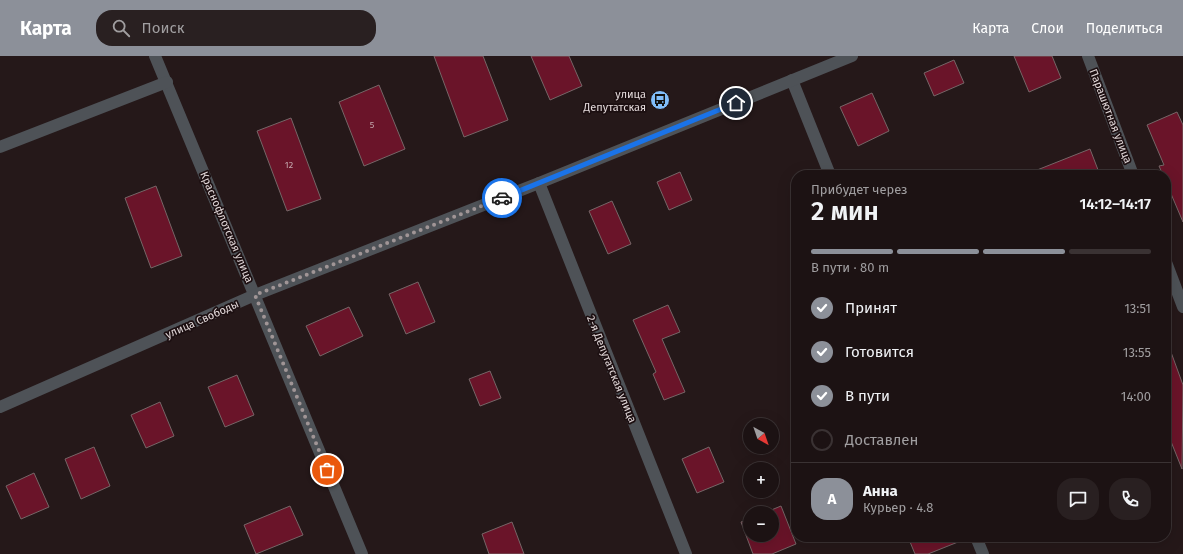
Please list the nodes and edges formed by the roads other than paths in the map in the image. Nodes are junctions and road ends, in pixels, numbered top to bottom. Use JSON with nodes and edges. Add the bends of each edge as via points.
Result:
{"nodes":[{"id":1,"x":155,"y":56,"type":"edge"},
{"id":2,"x":852,"y":56,"type":"edge"},
{"id":3,"x":1088,"y":56,"type":"edge"},
{"id":4,"x":792,"y":80,"type":"junction"},
{"id":5,"x":167,"y":82,"type":"junction"},
{"id":6,"x":0,"y":147,"type":"edge"},
{"id":7,"x":828,"y":170,"type":"edge"},
{"id":8,"x":1131,"y":170,"type":"edge"},
{"id":9,"x":538,"y":184,"type":"junction"},
{"id":10,"x":1171,"y":275,"type":"edge"},
{"id":11,"x":255,"y":295,"type":"junction"},
{"id":12,"x":1183,"y":307,"type":"edge"},
{"id":13,"x":0,"y":407,"type":"edge"},
{"id":14,"x":978,"y":542,"type":"edge"},
{"id":15,"x":362,"y":554,"type":"edge"},
{"id":16,"x":686,"y":554,"type":"edge"},
{"id":17,"x":983,"y":554,"type":"edge"}],
"edges":[{"from":1,"to":5,"type":"street","name":"Краснофлотская улица"},
{"from":2,"to":4,"type":"street","name":"улица Свободы"},
{"from":3,"to":8,"type":"street","name":"Парашютная улица"},
{"from":4,"to":7,"type":"street"},
{"from":4,"to":9,"type":"street","name":"улица Свободы"},
{"from":5,"to":6,"type":"street"},
{"from":5,"to":11,"type":"street","name":"Краснофлотская улица"},
{"from":9,"to":11,"type":"street","name":"улица Свободы"},
{"from":9,"to":16,"type":"street","name":"2-я Депутатская улица"},
{"from":10,"to":12,"type":"street"},
{"from":11,"to":13,"type":"street","name":"улица Свободы"},
{"from":11,"to":15,"type":"street","name":"Краснофлотская улица"},
{"from":14,"to":17,"type":"street"}]}
